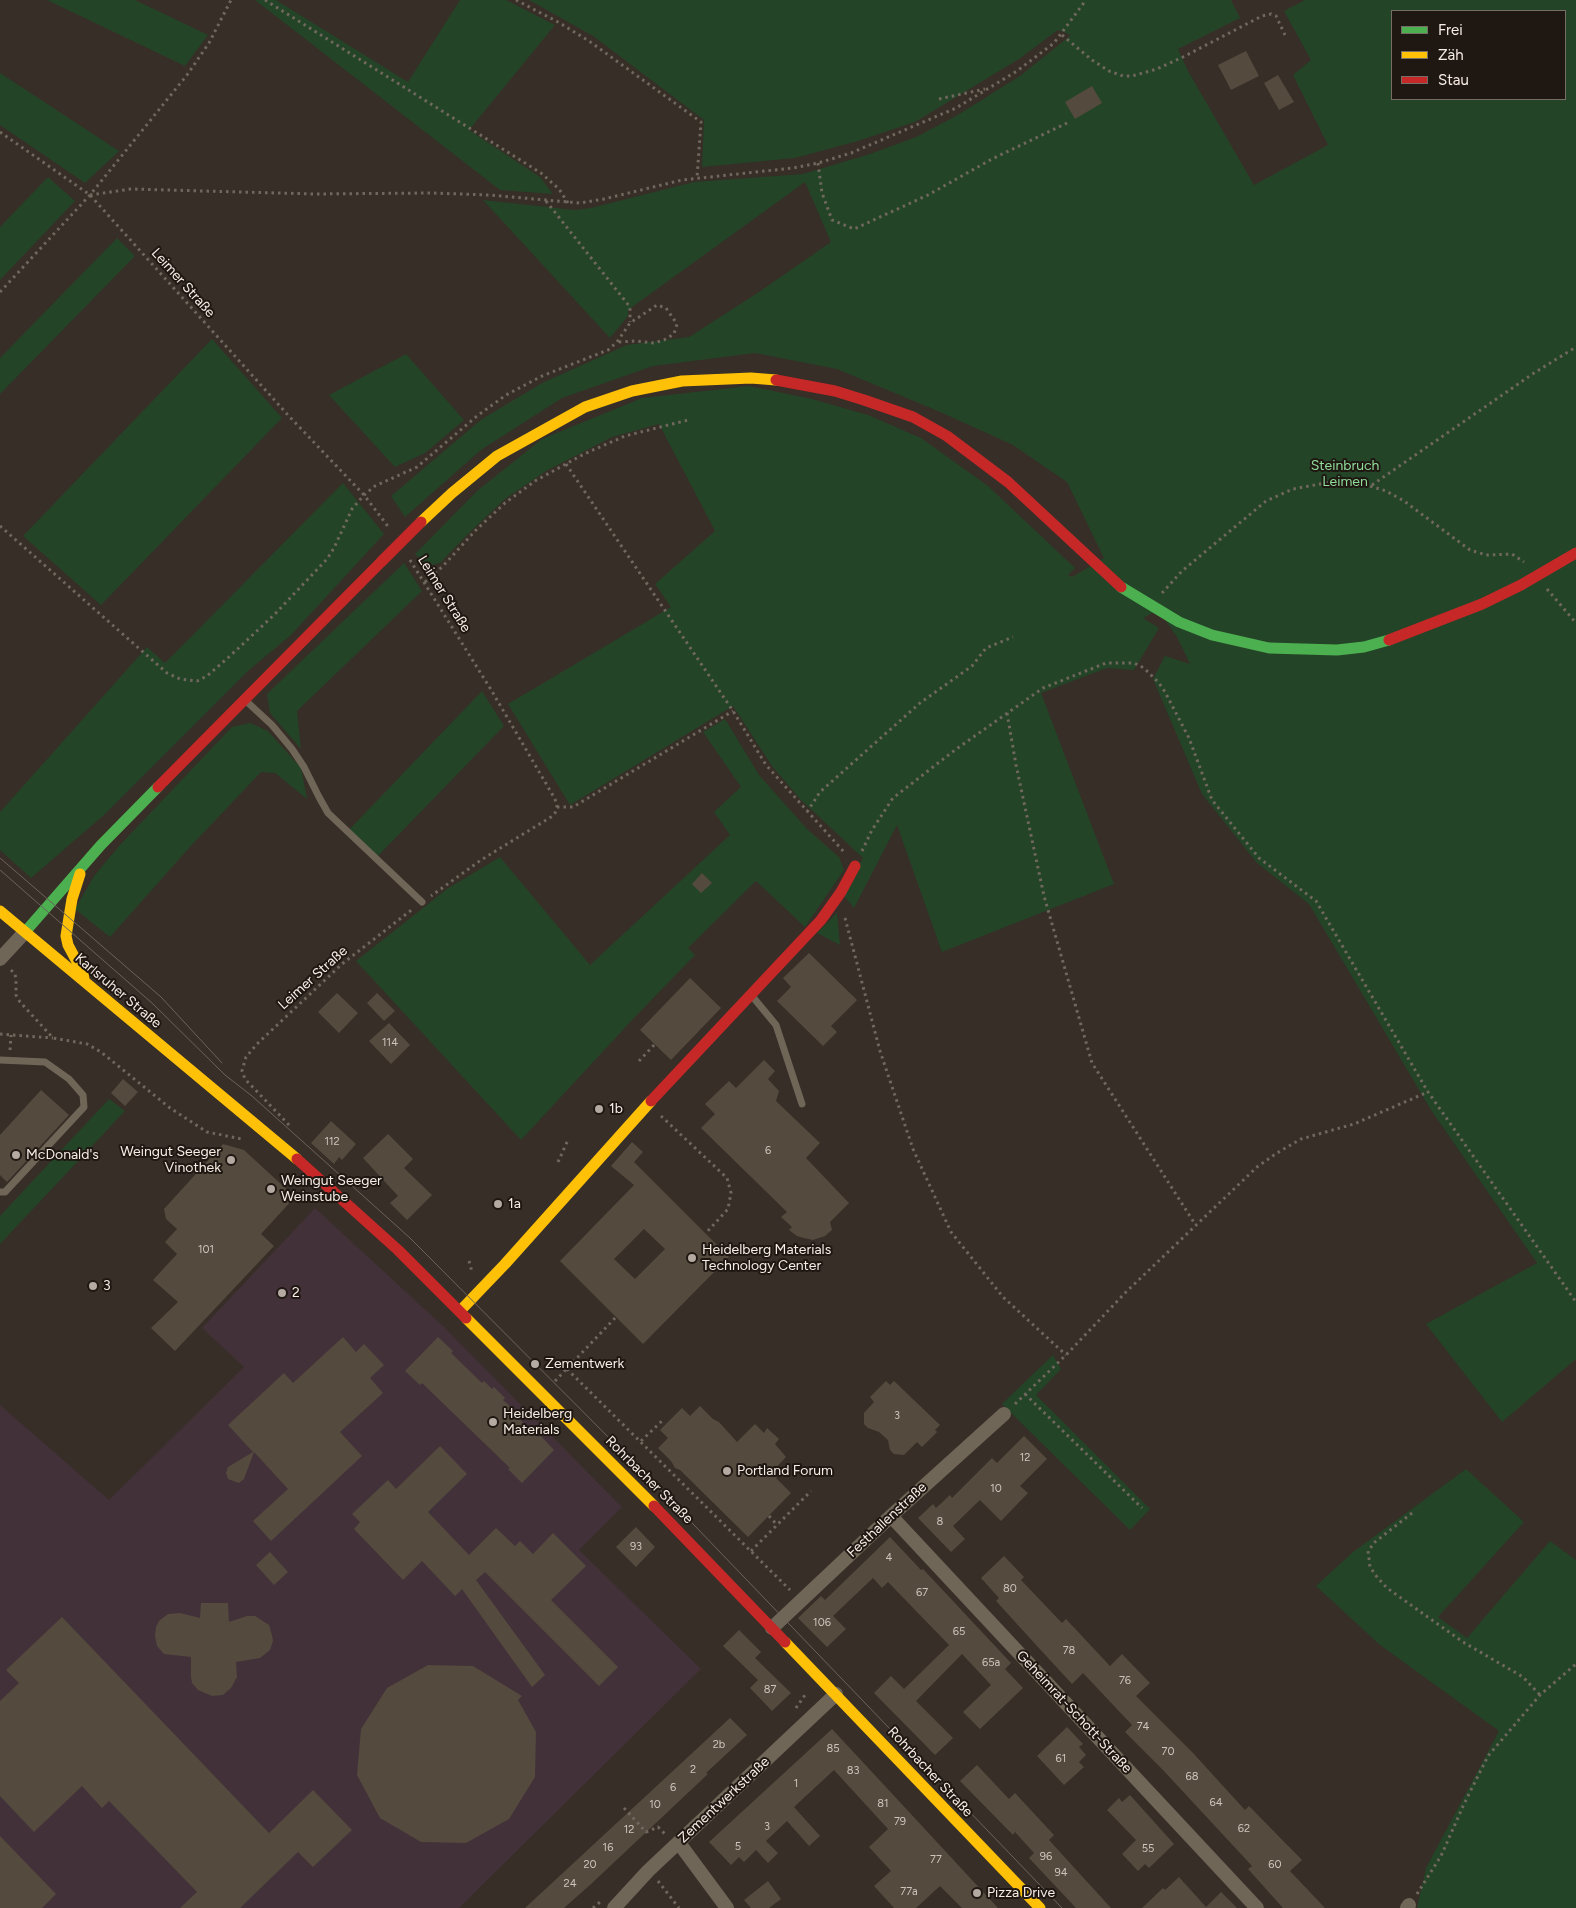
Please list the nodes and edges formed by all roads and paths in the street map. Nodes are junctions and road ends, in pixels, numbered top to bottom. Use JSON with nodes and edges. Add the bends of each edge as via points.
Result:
{"nodes":[{"id":1,"x":231,"y":0,"type":"edge"},
{"id":2,"x":265,"y":0,"type":"edge"},
{"id":3,"x":516,"y":0,"type":"edge"},
{"id":4,"x":1086,"y":0,"type":"edge"},
{"id":5,"x":1062,"y":35,"type":"junction"},
{"id":6,"x":1284,"y":35,"type":"dead end"},
{"id":7,"x":989,"y":88,"type":"junction"},
{"id":8,"x":939,"y":99,"type":"dead end"},
{"id":9,"x":1066,"y":123,"type":"dead end"},
{"id":10,"x":0,"y":132,"type":"edge"},
{"id":11,"x":818,"y":163,"type":"junction"},
{"id":12,"x":697,"y":178,"type":"junction"},
{"id":13,"x":90,"y":195,"type":"junction"},
{"id":14,"x":546,"y":201,"type":"junction"},
{"id":15,"x":568,"y":203,"type":"junction"},
{"id":16,"x":0,"y":292,"type":"edge"},
{"id":17,"x":630,"y":323,"type":"junction"},
{"id":18,"x":617,"y":342,"type":"junction"},
{"id":19,"x":1576,"y":347,"type":"edge"},
{"id":20,"x":688,"y":420,"type":"dead end"},
{"id":21,"x":566,"y":464,"type":"junction"},
{"id":22,"x":1371,"y":485,"type":"junction"},
{"id":23,"x":364,"y":495,"type":"junction"},
{"id":24,"x":0,"y":526,"type":"edge"},
{"id":25,"x":391,"y":530,"type":"dead end"},
{"id":26,"x":405,"y":553,"type":"dead end"},
{"id":27,"x":1576,"y":553,"type":"edge"},
{"id":28,"x":1528,"y":565,"type":"dead end"},
{"id":29,"x":425,"y":582,"type":"junction"},
{"id":30,"x":1169,"y":584,"type":"dead end"},
{"id":31,"x":1546,"y":588,"type":"dead end"},
{"id":32,"x":1576,"y":623,"type":"edge"},
{"id":33,"x":1013,"y":637,"type":"dead end"},
{"id":34,"x":245,"y":700,"type":"junction"},
{"id":35,"x":733,"y":711,"type":"junction"},
{"id":36,"x":1007,"y":713,"type":"junction"},
{"id":37,"x":557,"y":807,"type":"junction"},
{"id":38,"x":807,"y":812,"type":"junction"},
{"id":39,"x":83,"y":865,"type":"junction"},
{"id":40,"x":855,"y":866,"type":"junction"},
{"id":41,"x":839,"y":895,"type":"junction"},
{"id":42,"x":422,"y":902,"type":"junction"},
{"id":43,"x":0,"y":911,"type":"edge"},
{"id":44,"x":25,"y":932,"type":"junction"},
{"id":45,"x":2,"y":962,"type":"edge"},
{"id":46,"x":85,"y":982,"type":"junction"},
{"id":47,"x":750,"y":994,"type":"junction"},
{"id":48,"x":0,"y":1034,"type":"edge"},
{"id":49,"x":53,"y":1038,"type":"junction"},
{"id":50,"x":655,"y":1044,"type":"dead end"},
{"id":51,"x":0,"y":1060,"type":"edge"},
{"id":52,"x":639,"y":1061,"type":"dead end"},
{"id":53,"x":1428,"y":1092,"type":"junction"},
{"id":54,"x":217,"y":1093,"type":"joint"},
{"id":55,"x":266,"y":1102,"type":"dead end"},
{"id":56,"x":648,"y":1104,"type":"junction"},
{"id":57,"x":802,"y":1104,"type":"dead end"},
{"id":58,"x":244,"y":1139,"type":"dead end"},
{"id":59,"x":568,"y":1140,"type":"dead end"},
{"id":60,"x":558,"y":1162,"type":"dead end"},
{"id":61,"x":0,"y":1192,"type":"edge"},
{"id":62,"x":1195,"y":1224,"type":"junction"},
{"id":63,"x":706,"y":1233,"type":"dead end"},
{"id":64,"x":1576,"y":1302,"type":"edge"},
{"id":65,"x":460,"y":1312,"type":"junction"},
{"id":66,"x":616,"y":1317,"type":"dead end"},
{"id":67,"x":1066,"y":1355,"type":"junction"},
{"id":68,"x":567,"y":1369,"type":"junction"},
{"id":69,"x":562,"y":1374,"type":"dead end"},
{"id":70,"x":1025,"y":1394,"type":"junction"},
{"id":71,"x":1004,"y":1414,"type":"joint"},
{"id":72,"x":664,"y":1419,"type":"dead end"},
{"id":73,"x":641,"y":1441,"type":"junction"},
{"id":74,"x":811,"y":1491,"type":"dead end"},
{"id":75,"x":1142,"y":1508,"type":"dead end"},
{"id":76,"x":1412,"y":1513,"type":"dead end"},
{"id":77,"x":769,"y":1516,"type":"dead end"},
{"id":78,"x":891,"y":1516,"type":"junction"},
{"id":79,"x":778,"y":1525,"type":"junction"},
{"id":80,"x":751,"y":1551,"type":"junction"},
{"id":81,"x":800,"y":1602,"type":"junction"},
{"id":82,"x":772,"y":1628,"type":"junction"},
{"id":83,"x":1576,"y":1664,"type":"edge"},
{"id":84,"x":836,"y":1694,"type":"junction"},
{"id":85,"x":1540,"y":1695,"type":"junction"},
{"id":86,"x":624,"y":1808,"type":"dead end"},
{"id":87,"x":673,"y":1840,"type":"junction"},
{"id":88,"x":648,"y":1872,"type":"junction"},
{"id":89,"x":1408,"y":1906,"type":"edge"},
{"id":90,"x":614,"y":1908,"type":"edge"},
{"id":91,"x":679,"y":1908,"type":"edge"},
{"id":92,"x":727,"y":1908,"type":"edge"},
{"id":93,"x":1040,"y":1908,"type":"edge"},
{"id":94,"x":1257,"y":1908,"type":"edge"}],
"edges":[{"from":1,"to":13,"type":"path","via":[[209,43],[187,75]]},
{"from":2,"to":15,"type":"path","via":[[541,173],[559,189]]},
{"from":3,"to":12,"type":"path","via":[[589,42],[701,122]]},
{"from":4,"to":5,"type":"path"},
{"from":5,"to":6,"type":"path","via":[[1092,60],[1123,76],[1157,69],[1262,16],[1276,16]]},
{"from":5,"to":7,"type":"path","via":[[1017,71]]},
{"from":7,"to":8,"type":"path"},
{"from":7,"to":11,"type":"path","via":[[956,108],[898,134]]},
{"from":9,"to":11,"type":"path","via":[[928,195],[854,228],[832,220],[822,193]]},
{"from":10,"to":13,"type":"path","name":"Leimer Straße"},
{"from":11,"to":12,"type":"path"},
{"from":12,"to":15,"type":"path","via":[[666,182],[592,202]]},
{"from":13,"to":14,"type":"path","via":[[131,189],[314,194],[431,193]]},
{"from":13,"to":16,"type":"path"},
{"from":13,"to":23,"type":"path","name":"Leimer Straße"},
{"from":14,"to":15,"type":"path"},
{"from":14,"to":17,"type":"path","via":[[630,307]]},
{"from":17,"to":18,"type":"path"},
{"from":17,"to":18,"type":"path","via":[[657,305],[666,308],[677,324],[674,334],[664,340],[654,343]]},
{"from":18,"to":23,"type":"path","via":[[608,350],[542,376],[506,395],[417,467],[375,486]]},
{"from":19,"to":22,"type":"path"},
{"from":20,"to":21,"type":"path","via":[[625,436]]},
{"from":21,"to":29,"type":"path","via":[[505,503]]},
{"from":21,"to":35,"type":"path"},
{"from":22,"to":28,"type":"path","via":[[1404,501],[1470,550],[1486,555],[1512,554]]},
{"from":22,"to":30,"type":"path","via":[[1332,482],[1293,489],[1274,497],[1256,508]]},
{"from":23,"to":24,"type":"path","via":[[352,509],[327,559],[274,615],[207,676],[197,681],[166,673]]},
{"from":23,"to":25,"type":"path","name":"Leimer Straße"},
{"from":26,"to":29,"type":"path","name":"Leimer Straße"},
{"from":27,"to":34,"type":"main road","bridge":true,"via":[[1482,604],[1390,640],[1364,648],[1337,650],[1269,648],[1212,635],[1179,622],[1142,601],[1118,585],[1008,482],[947,436],[913,418],[836,391],[790,382],[751,378],[682,382],[632,391],[585,407],[497,456],[421,522]]},
{"from":29,"to":37,"type":"path","name":"Leimer Straße","via":[[550,790]]},
{"from":31,"to":32,"type":"path"},
{"from":33,"to":38,"type":"path","via":[[986,648],[972,666],[920,703],[820,792]]},
{"from":34,"to":39,"type":"main road"},
{"from":34,"to":42,"type":"lane","via":[[292,749],[328,813]]},
{"from":35,"to":37,"type":"path","via":[[573,806]]},
{"from":35,"to":38,"type":"path","via":[[766,765]]},
{"from":36,"to":40,"type":"path","via":[[893,798],[872,830]]},
{"from":36,"to":53,"type":"path","via":[[1042,688],[1096,666],[1122,662],[1144,668],[1159,683],[1189,738],[1212,800],[1259,858],[1316,901]]},
{"from":36,"to":62,"type":"path","via":[[1044,896],[1092,1063]]},
{"from":37,"to":42,"type":"path","name":"Leimer Straße","via":[[551,817],[481,860]]},
{"from":38,"to":40,"type":"path"},
{"from":39,"to":44,"type":"main road"},
{"from":39,"to":46,"type":"main road","via":[[72,899],[66,936]]},
{"from":40,"to":41,"type":"main road"},
{"from":41,"to":47,"type":"main road","via":[[821,920]]},
{"from":41,"to":67,"type":"path","via":[[880,1051],[913,1149],[951,1232],[1004,1297]]},
{"from":42,"to":55,"type":"path","name":"Leimer Straße","via":[[342,964],[246,1057],[242,1071],[245,1079]]},
{"from":43,"to":44,"type":"main road","name":"Karlsruher Straße"},
{"from":44,"to":45,"type":"street"},
{"from":44,"to":46,"type":"main road","name":"Karlsruher Straße"},
{"from":45,"to":49,"type":"path","via":[[15,974],[16,995],[20,1002]]},
{"from":46,"to":54,"type":"main road","name":"Karlsruher Straße"},
{"from":47,"to":56,"type":"main road"},
{"from":47,"to":57,"type":"lane","via":[[776,1026]]},
{"from":48,"to":49,"type":"path"},
{"from":49,"to":58,"type":"path","via":[[87,1044],[101,1052],[170,1108],[207,1132]]},
{"from":50,"to":52,"type":"path"},
{"from":51,"to":61,"type":"lane","via":[[45,1062],[69,1079],[83,1095],[84,1107],[5,1192]]},
{"from":53,"to":62,"type":"path","via":[[1354,1124],[1301,1140],[1277,1153],[1257,1167]]},
{"from":53,"to":64,"type":"path"},
{"from":54,"to":65,"type":"main road","name":"Rohrbacher Straße","via":[[290,1152],[398,1250]]},
{"from":56,"to":63,"type":"path","via":[[727,1178],[731,1193],[728,1209]]},
{"from":56,"to":65,"type":"main road"},
{"from":59,"to":60,"type":"path"},
{"from":62,"to":67,"type":"path"},
{"from":65,"to":82,"type":"main road","name":"Rohrbacher Straße"},
{"from":66,"to":68,"type":"path"},
{"from":67,"to":70,"type":"path"},
{"from":68,"to":69,"type":"path"},
{"from":68,"to":73,"type":"path"},
{"from":70,"to":71,"type":"path"},
{"from":70,"to":75,"type":"path"},
{"from":71,"to":78,"type":"street","name":"Festhallenstraße"},
{"from":72,"to":73,"type":"path"},
{"from":73,"to":80,"type":"path"},
{"from":74,"to":79,"type":"path"},
{"from":76,"to":85,"type":"path","via":[[1368,1551],[1370,1567],[1377,1577],[1387,1588],[1463,1642],[1523,1677]]},
{"from":77,"to":79,"type":"path"},
{"from":78,"to":81,"type":"street","name":"Festhallenstraße"},
{"from":78,"to":94,"type":"street","name":"Geheimrat-Schott-Straße"},
{"from":79,"to":80,"type":"path"},
{"from":80,"to":81,"type":"path"},
{"from":81,"to":82,"type":"street","name":"Festhallenstraße"},
{"from":82,"to":84,"type":"main road","name":"Rohrbacher Straße"},
{"from":83,"to":85,"type":"path"},
{"from":84,"to":87,"type":"street","name":"Zementwerkstraße"},
{"from":84,"to":93,"type":"main road","name":"Rohrbacher Straße"},
{"from":85,"to":89,"type":"path","via":[[1488,1756],[1441,1856]]},
{"from":86,"to":87,"type":"path","via":[[646,1832],[658,1827]]},
{"from":87,"to":88,"type":"street","name":"Zementwerkstraße"},
{"from":87,"to":92,"type":"street"},
{"from":88,"to":90,"type":"street","name":"Zementwerkstraße"},
{"from":88,"to":91,"type":"path"}]}
